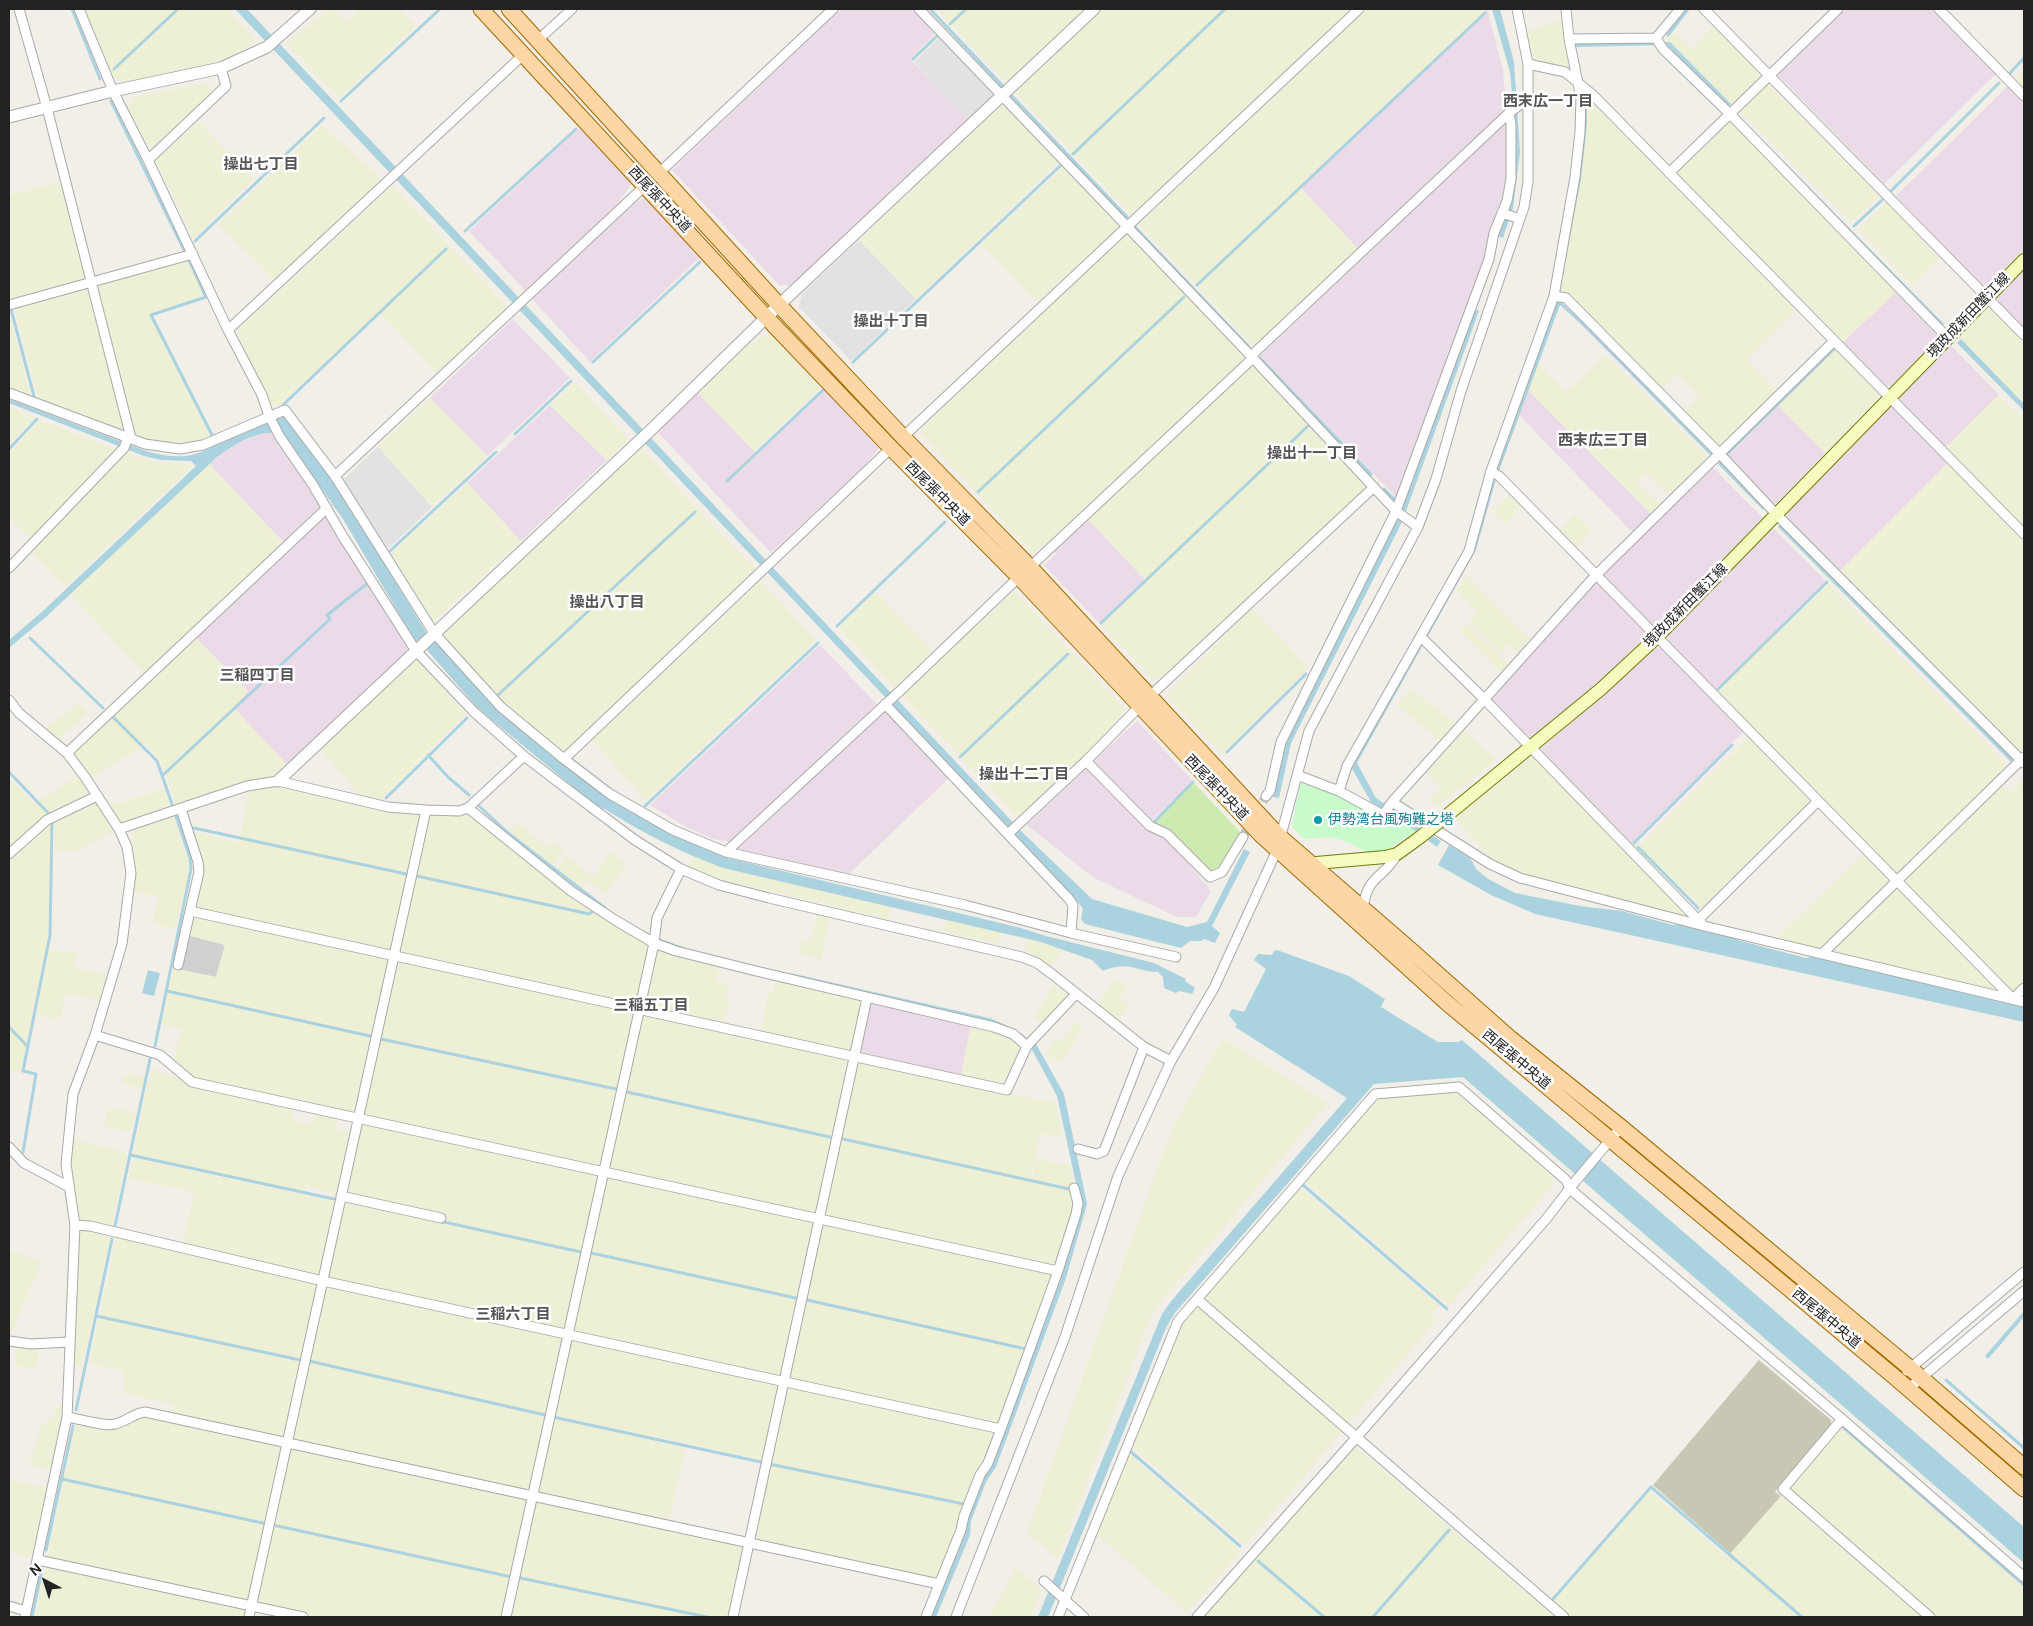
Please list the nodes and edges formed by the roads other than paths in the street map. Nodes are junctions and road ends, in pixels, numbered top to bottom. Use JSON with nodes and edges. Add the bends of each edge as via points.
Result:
{"nodes":[{"id":1,"x":19,"y":9,"type":"edge"},
{"id":2,"x":79,"y":9,"type":"edge"},
{"id":3,"x":310,"y":9,"type":"edge"},
{"id":4,"x":481,"y":9,"type":"edge"},
{"id":5,"x":509,"y":9,"type":"edge"},
{"id":6,"x":572,"y":9,"type":"edge"},
{"id":7,"x":833,"y":9,"type":"edge"},
{"id":8,"x":919,"y":9,"type":"edge"},
{"id":9,"x":1094,"y":9,"type":"edge"},
{"id":10,"x":1359,"y":9,"type":"edge"},
{"id":11,"x":1517,"y":9,"type":"edge"},
{"id":12,"x":1566,"y":9,"type":"edge"},
{"id":13,"x":1680,"y":9,"type":"edge"},
{"id":14,"x":1704,"y":9,"type":"edge"},
{"id":15,"x":1838,"y":9,"type":"edge"},
{"id":16,"x":1938,"y":9,"type":"edge"},
{"id":17,"x":1656,"y":38,"type":"junction"},
{"id":18,"x":1569,"y":39,"type":"junction"},
{"id":19,"x":538,"y":40,"type":"junction"},
{"id":20,"x":524,"y":54,"type":"junction"},
{"id":21,"x":1528,"y":64,"type":"junction"},
{"id":22,"x":221,"y":68,"type":"junction"},
{"id":23,"x":1770,"y":75,"type":"junction"},
{"id":24,"x":1582,"y":86,"type":"junction"},
{"id":25,"x":113,"y":91,"type":"junction"},
{"id":26,"x":1002,"y":96,"type":"junction"},
{"id":27,"x":2024,"y":96,"type":"edge"},
{"id":28,"x":1529,"y":98,"type":"junction"},
{"id":29,"x":47,"y":108,"type":"junction"},
{"id":30,"x":1510,"y":113,"type":"junction"},
{"id":31,"x":1730,"y":114,"type":"junction"},
{"id":32,"x":9,"y":117,"type":"edge"},
{"id":33,"x":148,"y":160,"type":"junction"},
{"id":34,"x":659,"y":173,"type":"junction"},
{"id":35,"x":1669,"y":173,"type":"junction"},
{"id":36,"x":646,"y":185,"type":"junction"},
{"id":37,"x":1503,"y":214,"type":"junction"},
{"id":38,"x":1517,"y":218,"type":"junction"},
{"id":39,"x":1128,"y":227,"type":"junction"},
{"id":40,"x":193,"y":254,"type":"junction"},
{"id":41,"x":2024,"y":260,"type":"edge"},
{"id":42,"x":91,"y":283,"type":"junction"},
{"id":43,"x":1554,"y":296,"type":"junction"},
{"id":44,"x":1988,"y":298,"type":"junction"},
{"id":45,"x":9,"y":304,"type":"edge"},
{"id":46,"x":779,"y":305,"type":"junction"},
{"id":47,"x":766,"y":317,"type":"junction"},
{"id":48,"x":228,"y":330,"type":"junction"},
{"id":49,"x":2024,"y":335,"type":"edge"},
{"id":50,"x":1948,"y":338,"type":"junction"},
{"id":51,"x":1833,"y":342,"type":"junction"},
{"id":52,"x":1252,"y":357,"type":"junction"},
{"id":53,"x":9,"y":393,"type":"edge"},
{"id":54,"x":1890,"y":397,"type":"junction"},
{"id":55,"x":269,"y":416,"type":"junction"},
{"id":56,"x":130,"y":437,"type":"junction"},
{"id":57,"x":903,"y":437,"type":"junction"},
{"id":58,"x":892,"y":448,"type":"junction"},
{"id":59,"x":1719,"y":454,"type":"junction"},
{"id":60,"x":1495,"y":473,"type":"junction"},
{"id":61,"x":335,"y":476,"type":"junction"},
{"id":62,"x":1374,"y":487,"type":"junction"},
{"id":63,"x":327,"y":508,"type":"junction"},
{"id":64,"x":1396,"y":511,"type":"junction"},
{"id":65,"x":1776,"y":514,"type":"junction"},
{"id":66,"x":1418,"y":527,"type":"junction"},
{"id":67,"x":2024,"y":534,"type":"edge"},
{"id":68,"x":9,"y":568,"type":"edge"},
{"id":69,"x":1024,"y":572,"type":"junction"},
{"id":70,"x":1596,"y":576,"type":"junction"},
{"id":71,"x":434,"y":634,"type":"junction"},
{"id":72,"x":1657,"y":637,"type":"junction"},
{"id":73,"x":1424,"y":639,"type":"junction"},
{"id":74,"x":418,"y":649,"type":"junction"},
{"id":75,"x":9,"y":700,"type":"edge"},
{"id":76,"x":1485,"y":700,"type":"junction"},
{"id":77,"x":1145,"y":702,"type":"junction"},
{"id":78,"x":885,"y":704,"type":"junction"},
{"id":79,"x":1531,"y":748,"type":"junction"},
{"id":80,"x":67,"y":753,"type":"junction"},
{"id":81,"x":524,"y":756,"type":"junction"},
{"id":82,"x":564,"y":759,"type":"junction"},
{"id":83,"x":2023,"y":760,"type":"edge"},
{"id":84,"x":1086,"y":761,"type":"junction"},
{"id":85,"x":1297,"y":775,"type":"junction"},
{"id":86,"x":278,"y":782,"type":"junction"},
{"id":87,"x":1339,"y":791,"type":"junction"},
{"id":88,"x":96,"y":796,"type":"junction"},
{"id":89,"x":1266,"y":796,"type":"tunnel mouth"},
{"id":90,"x":1818,"y":801,"type":"junction"},
{"id":91,"x":1392,"y":802,"type":"junction"},
{"id":92,"x":468,"y":808,"type":"junction"},
{"id":93,"x":181,"y":809,"type":"junction"},
{"id":94,"x":426,"y":810,"type":"junction"},
{"id":95,"x":119,"y":829,"type":"junction"},
{"id":96,"x":1009,"y":833,"type":"junction"},
{"id":97,"x":1242,"y":837,"type":"tunnel mouth"},
{"id":98,"x":1278,"y":844,"type":"junction"},
{"id":99,"x":726,"y":852,"type":"junction"},
{"id":100,"x":9,"y":854,"type":"edge"},
{"id":101,"x":1397,"y":854,"type":"junction"},
{"id":102,"x":1302,"y":864,"type":"junction"},
{"id":103,"x":681,"y":869,"type":"junction"},
{"id":104,"x":1897,"y":882,"type":"junction"},
{"id":105,"x":1363,"y":909,"type":"junction"},
{"id":106,"x":190,"y":912,"type":"junction"},
{"id":107,"x":1701,"y":923,"type":"junction"},
{"id":108,"x":1071,"y":933,"type":"junction"},
{"id":109,"x":654,"y":943,"type":"junction"},
{"id":110,"x":1822,"y":954,"type":"junction"},
{"id":111,"x":393,"y":955,"type":"junction"},
{"id":112,"x":1176,"y":957,"type":"dead end"},
{"id":113,"x":178,"y":965,"type":"dead end"},
{"id":114,"x":2024,"y":988,"type":"edge"},
{"id":115,"x":1076,"y":994,"type":"junction"},
{"id":116,"x":867,"y":998,"type":"junction"},
{"id":117,"x":2013,"y":999,"type":"junction"},
{"id":118,"x":2024,"y":1002,"type":"edge"},
{"id":119,"x":638,"y":1008,"type":"junction"},
{"id":120,"x":94,"y":1036,"type":"junction"},
{"id":121,"x":1027,"y":1046,"type":"junction"},
{"id":122,"x":1144,"y":1047,"type":"junction"},
{"id":123,"x":854,"y":1057,"type":"junction"},
{"id":124,"x":1171,"y":1061,"type":"junction"},
{"id":125,"x":358,"y":1118,"type":"junction"},
{"id":126,"x":1612,"y":1137,"type":"junction"},
{"id":127,"x":9,"y":1148,"type":"edge"},
{"id":128,"x":1078,"y":1149,"type":"dead end"},
{"id":129,"x":603,"y":1171,"type":"junction"},
{"id":130,"x":1572,"y":1186,"type":"junction"},
{"id":131,"x":69,"y":1187,"type":"junction"},
{"id":132,"x":1074,"y":1188,"type":"dead end"},
{"id":133,"x":341,"y":1196,"type":"junction"},
{"id":134,"x":441,"y":1218,"type":"dead end"},
{"id":135,"x":819,"y":1219,"type":"junction"},
{"id":136,"x":75,"y":1225,"type":"junction"},
{"id":137,"x":1058,"y":1271,"type":"junction"},
{"id":138,"x":2024,"y":1272,"type":"edge"},
{"id":139,"x":323,"y":1281,"type":"junction"},
{"id":140,"x":2024,"y":1291,"type":"edge"},
{"id":141,"x":1197,"y":1299,"type":"junction"},
{"id":142,"x":569,"y":1334,"type":"junction"},
{"id":143,"x":9,"y":1341,"type":"edge"},
{"id":144,"x":70,"y":1342,"type":"junction"},
{"id":145,"x":1916,"y":1373,"type":"junction"},
{"id":146,"x":784,"y":1381,"type":"junction"},
{"id":147,"x":1903,"y":1384,"type":"junction"},
{"id":148,"x":67,"y":1417,"type":"junction"},
{"id":149,"x":1842,"y":1419,"type":"junction"},
{"id":150,"x":1001,"y":1429,"type":"junction"},
{"id":151,"x":1356,"y":1438,"type":"junction"},
{"id":152,"x":288,"y":1443,"type":"junction"},
{"id":153,"x":2024,"y":1467,"type":"edge"},
{"id":154,"x":2024,"y":1489,"type":"edge"},
{"id":155,"x":532,"y":1497,"type":"junction"},
{"id":156,"x":748,"y":1544,"type":"junction"},
{"id":157,"x":38,"y":1560,"type":"junction"},
{"id":158,"x":2024,"y":1577,"type":"edge"},
{"id":159,"x":1044,"y":1581,"type":"dead end"},
{"id":160,"x":939,"y":1584,"type":"junction"},
{"id":161,"x":1065,"y":1601,"type":"junction"},
{"id":162,"x":9,"y":1606,"type":"edge"},
{"id":163,"x":251,"y":1606,"type":"junction"},
{"id":164,"x":25,"y":1614,"type":"edge"},
{"id":165,"x":248,"y":1617,"type":"edge"},
{"id":166,"x":303,"y":1617,"type":"edge"},
{"id":167,"x":506,"y":1617,"type":"edge"},
{"id":168,"x":732,"y":1617,"type":"edge"},
{"id":169,"x":926,"y":1617,"type":"edge"},
{"id":170,"x":956,"y":1617,"type":"edge"},
{"id":171,"x":1058,"y":1617,"type":"edge"},
{"id":172,"x":1084,"y":1617,"type":"edge"},
{"id":173,"x":1196,"y":1617,"type":"edge"},
{"id":174,"x":1564,"y":1617,"type":"edge"},
{"id":175,"x":1930,"y":1617,"type":"edge"}],
"edges":[{"from":1,"to":29,"type":"street"},
{"from":2,"to":25,"type":"street"},
{"from":3,"to":22,"type":"street","via":[[267,47]]},
{"from":4,"to":20,"type":"main road","name":"西尾張中央道"},
{"from":5,"to":19,"type":"main road","name":"西尾張中央道"},
{"from":6,"to":19,"type":"street"},
{"from":7,"to":34,"type":"street"},
{"from":8,"to":26,"type":"street"},
{"from":9,"to":26,"type":"street"},
{"from":10,"to":39,"type":"street"},
{"from":11,"to":21,"type":"street"},
{"from":12,"to":18,"type":"street"},
{"from":13,"to":17,"type":"street"},
{"from":14,"to":23,"type":"street"},
{"from":15,"to":23,"type":"street"},
{"from":16,"to":27,"type":"street"},
{"from":17,"to":18,"type":"street"},
{"from":17,"to":31,"type":"street"},
{"from":18,"to":24,"type":"street"},
{"from":19,"to":34,"type":"main road","name":"西尾張中央道"},
{"from":20,"to":36,"type":"main road","name":"西尾張中央道"},
{"from":20,"to":48,"type":"street"},
{"from":21,"to":24,"type":"street","via":[[1565,72]]},
{"from":21,"to":28,"type":"street"},
{"from":22,"to":25,"type":"street"},
{"from":22,"to":33,"type":"street","via":[[226,86]]},
{"from":23,"to":31,"type":"street"},
{"from":23,"to":44,"type":"street"},
{"from":24,"to":35,"type":"street"},
{"from":24,"to":43,"type":"street","via":[[1575,177]]},
{"from":25,"to":29,"type":"street"},
{"from":25,"to":33,"type":"street"},
{"from":26,"to":39,"type":"street"},
{"from":26,"to":46,"type":"street"},
{"from":28,"to":30,"type":"street"},
{"from":28,"to":38,"type":"street","via":[[1528,182],[1524,207]]},
{"from":29,"to":32,"type":"street"},
{"from":29,"to":42,"type":"street"},
{"from":30,"to":37,"type":"street","via":[[1511,179]]},
{"from":30,"to":52,"type":"street"},
{"from":31,"to":35,"type":"street"},
{"from":31,"to":50,"type":"street"},
{"from":33,"to":40,"type":"street"},
{"from":34,"to":46,"type":"main road","name":"西尾張中央道"},
{"from":35,"to":51,"type":"street"},
{"from":36,"to":47,"type":"main road","name":"西尾張中央道"},
{"from":36,"to":61,"type":"street"},
{"from":37,"to":38,"type":"street"},
{"from":37,"to":64,"type":"street"},
{"from":38,"to":66,"type":"street"},
{"from":39,"to":52,"type":"street"},
{"from":39,"to":57,"type":"street"},
{"from":40,"to":42,"type":"street"},
{"from":40,"to":48,"type":"street"},
{"from":41,"to":44,"type":"main road","name":"境政成新田蟹江線"},
{"from":42,"to":45,"type":"street"},
{"from":42,"to":56,"type":"street"},
{"from":43,"to":59,"type":"street","via":[[1566,298]]},
{"from":43,"to":60,"type":"street"},
{"from":44,"to":49,"type":"street"},
{"from":44,"to":50,"type":"main road","name":"境政成新田蟹江線"},
{"from":46,"to":47,"type":"street"},
{"from":46,"to":57,"type":"main road","name":"西尾張中央道"},
{"from":47,"to":58,"type":"main road","name":"西尾張中央道"},
{"from":47,"to":71,"type":"street","via":[[654,428]]},
{"from":48,"to":55,"type":"street","via":[[262,395]]},
{"from":50,"to":54,"type":"main road","name":"境政成新田蟹江線"},
{"from":51,"to":54,"type":"street"},
{"from":51,"to":59,"type":"street"},
{"from":52,"to":62,"type":"street"},
{"from":52,"to":69,"type":"street"},
{"from":53,"to":56,"type":"street"},
{"from":54,"to":65,"type":"main road","name":"境政成新田蟹江線"},
{"from":54,"to":67,"type":"street"},
{"from":55,"to":56,"type":"street","via":[[189,449],[145,444]]},
{"from":55,"to":61,"type":"street","via":[[285,410]]},
{"from":55,"to":63,"type":"street"},
{"from":56,"to":68,"type":"street","via":[[124,448]]},
{"from":57,"to":69,"type":"main road","name":"西尾張中央道"},
{"from":58,"to":69,"type":"main road","name":"西尾張中央道"},
{"from":58,"to":82,"type":"street"},
{"from":59,"to":65,"type":"street"},
{"from":59,"to":70,"type":"street"},
{"from":60,"to":70,"type":"street"},
{"from":60,"to":73,"type":"street","via":[[1469,551]]},
{"from":61,"to":71,"type":"street"},
{"from":62,"to":64,"type":"street"},
{"from":62,"to":77,"type":"street"},
{"from":63,"to":74,"type":"street"},
{"from":63,"to":80,"type":"street"},
{"from":64,"to":66,"type":"street"},
{"from":64,"to":89,"type":"street","via":[[1281,742],[1270,791]]},
{"from":65,"to":72,"type":"main road","name":"境政成新田蟹江線"},
{"from":65,"to":83,"type":"street"},
{"from":66,"to":85,"type":"street","via":[[1309,731]]},
{"from":69,"to":77,"type":"main road","name":"西尾張中央道"},
{"from":69,"to":78,"type":"street"},
{"from":70,"to":72,"type":"street"},
{"from":70,"to":76,"type":"street"},
{"from":71,"to":74,"type":"street"},
{"from":71,"to":82,"type":"street","via":[[501,707]]},
{"from":72,"to":79,"type":"main road","name":"境政成新田蟹江線"},
{"from":72,"to":90,"type":"street"},
{"from":73,"to":76,"type":"street"},
{"from":73,"to":87,"type":"street","via":[[1347,766]]},
{"from":74,"to":81,"type":"street","via":[[474,712]]},
{"from":74,"to":86,"type":"street"},
{"from":75,"to":80,"type":"street","via":[[19,713]]},
{"from":76,"to":79,"type":"street"},
{"from":76,"to":91,"type":"street"},
{"from":77,"to":84,"type":"street"},
{"from":77,"to":98,"type":"main road","name":"西尾張中央道","via":[[1261,835]]},
{"from":78,"to":96,"type":"street"},
{"from":78,"to":99,"type":"street"},
{"from":79,"to":101,"type":"main road","name":"境政成新田蟹江線","bridge":true},
{"from":79,"to":107,"type":"street"},
{"from":80,"to":88,"type":"street"},
{"from":81,"to":92,"type":"street"},
{"from":81,"to":103,"type":"street","via":[[635,840]]},
{"from":82,"to":99,"type":"street","via":[[640,812]]},
{"from":83,"to":104,"type":"street"},
{"from":84,"to":96,"type":"street"},
{"from":84,"to":97,"type":"street","via":[[1150,826],[1167,834],[1210,877],[1222,872]]},
{"from":85,"to":87,"type":"street"},
{"from":85,"to":98,"type":"street"},
{"from":86,"to":93,"type":"street","via":[[247,786]]},
{"from":86,"to":94,"type":"street","via":[[352,800]]},
{"from":87,"to":91,"type":"street","via":[[1383,815]]},
{"from":88,"to":95,"type":"street"},
{"from":88,"to":100,"type":"street","via":[[46,820]]},
{"from":90,"to":104,"type":"street"},
{"from":90,"to":107,"type":"street"},
{"from":91,"to":107,"type":"street","via":[[1490,864],[1520,878]]},
{"from":92,"to":94,"type":"street","via":[[459,811]]},
{"from":92,"to":109,"type":"street","via":[[571,891]]},
{"from":93,"to":95,"type":"street"},
{"from":93,"to":106,"type":"street","via":[[199,872]]},
{"from":94,"to":111,"type":"street"},
{"from":95,"to":120,"type":"street","via":[[127,847],[130,873],[122,944]]},
{"from":96,"to":108,"type":"street","via":[[1073,905]]},
{"from":98,"to":102,"type":"main road","name":"西尾張中央道"},
{"from":98,"to":124,"type":"street","via":[[1214,988]]},
{"from":99,"to":108,"type":"street","via":[[965,905]]},
{"from":101,"to":102,"type":"main road","name":"境政成新田蟹江線"},
{"from":101,"to":105,"type":"street","via":[[1369,885]]},
{"from":102,"to":105,"type":"main road","name":"西尾張中央道"},
{"from":102,"to":126,"type":"main road","name":"西尾張中央道","via":[[1448,1003]]},
{"from":103,"to":109,"type":"street","via":[[657,918]]},
{"from":103,"to":115,"type":"street","via":[[719,885],[761,896],[1022,958],[1037,964]]},
{"from":104,"to":110,"type":"street"},
{"from":104,"to":117,"type":"street"},
{"from":105,"to":126,"type":"main road","name":"西尾張中央道","via":[[1510,1038]]},
{"from":106,"to":111,"type":"street"},
{"from":106,"to":113,"type":"street"},
{"from":107,"to":110,"type":"street"},
{"from":108,"to":112,"type":"street"},
{"from":109,"to":116,"type":"street"},
{"from":109,"to":119,"type":"street"},
{"from":110,"to":117,"type":"street"},
{"from":111,"to":119,"type":"street"},
{"from":111,"to":125,"type":"street"},
{"from":114,"to":117,"type":"street"},
{"from":115,"to":121,"type":"street"},
{"from":115,"to":122,"type":"street"},
{"from":116,"to":121,"type":"street","via":[[994,1027],[1013,1034]]},
{"from":116,"to":123,"type":"street"},
{"from":117,"to":118,"type":"street"},
{"from":119,"to":123,"type":"street"},
{"from":119,"to":129,"type":"street"},
{"from":120,"to":125,"type":"street","via":[[160,1055],[192,1082]]},
{"from":120,"to":131,"type":"street","via":[[73,1094],[66,1164]]},
{"from":121,"to":123,"type":"street","via":[[1007,1090]]},
{"from":122,"to":124,"type":"street"},
{"from":122,"to":128,"type":"street","via":[[1104,1151],[1097,1154]]},
{"from":123,"to":135,"type":"street"},
{"from":124,"to":170,"type":"street","via":[[1118,1176],[1065,1337]]},
{"from":125,"to":129,"type":"street"},
{"from":125,"to":133,"type":"street"},
{"from":126,"to":130,"type":"street"},
{"from":126,"to":145,"type":"main road","name":"西尾張中央道"},
{"from":126,"to":147,"type":"main road","name":"西尾張中央道"},
{"from":127,"to":131,"type":"street","via":[[24,1162]]},
{"from":129,"to":135,"type":"street"},
{"from":129,"to":142,"type":"street"},
{"from":130,"to":141,"type":"street","via":[[1459,1087],[1375,1094]]},
{"from":130,"to":149,"type":"street"},
{"from":130,"to":151,"type":"street"},
{"from":131,"to":136,"type":"street"},
{"from":132,"to":137,"type":"street","via":[[1078,1203],[1076,1214]]},
{"from":133,"to":134,"type":"street"},
{"from":133,"to":139,"type":"street"},
{"from":135,"to":137,"type":"street"},
{"from":135,"to":146,"type":"street"},
{"from":136,"to":139,"type":"street"},
{"from":136,"to":144,"type":"street"},
{"from":137,"to":150,"type":"street"},
{"from":138,"to":145,"type":"street"},
{"from":139,"to":142,"type":"street"},
{"from":139,"to":152,"type":"street"},
{"from":140,"to":145,"type":"street"},
{"from":141,"to":151,"type":"street"},
{"from":141,"to":161,"type":"street","via":[[1175,1327]]},
{"from":142,"to":146,"type":"street"},
{"from":142,"to":155,"type":"street"},
{"from":143,"to":144,"type":"street","via":[[31,1344]]},
{"from":144,"to":148,"type":"street"},
{"from":145,"to":147,"type":"street"},
{"from":145,"to":147,"type":"street"},
{"from":145,"to":153,"type":"main road","name":"西尾張中央道"},
{"from":146,"to":150,"type":"street"},
{"from":146,"to":156,"type":"street"},
{"from":147,"to":154,"type":"main road","name":"西尾張中央道"},
{"from":148,"to":152,"type":"street","via":[[112,1425],[145,1412]]},
{"from":148,"to":157,"type":"street"},
{"from":149,"to":158,"type":"street"},
{"from":149,"to":175,"type":"street","via":[[1783,1490]]},
{"from":150,"to":160,"type":"street"},
{"from":151,"to":173,"type":"street"},
{"from":151,"to":174,"type":"street"},
{"from":152,"to":155,"type":"street"},
{"from":152,"to":163,"type":"street"},
{"from":155,"to":156,"type":"street"},
{"from":155,"to":167,"type":"street"},
{"from":156,"to":160,"type":"street"},
{"from":156,"to":168,"type":"street"},
{"from":157,"to":163,"type":"street"},
{"from":157,"to":164,"type":"street"},
{"from":159,"to":161,"type":"street"},
{"from":160,"to":169,"type":"street"},
{"from":161,"to":171,"type":"street"},
{"from":161,"to":172,"type":"street"},
{"from":162,"to":164,"type":"street"},
{"from":163,"to":165,"type":"street"},
{"from":163,"to":166,"type":"street"}]}
